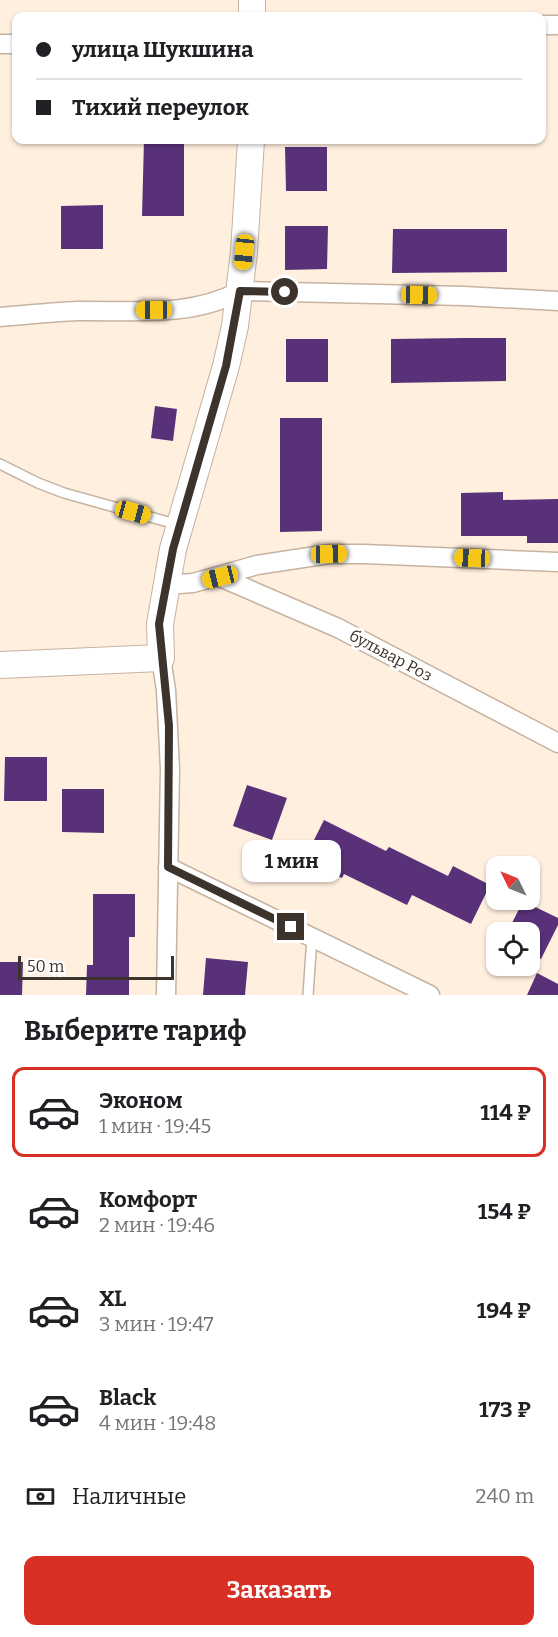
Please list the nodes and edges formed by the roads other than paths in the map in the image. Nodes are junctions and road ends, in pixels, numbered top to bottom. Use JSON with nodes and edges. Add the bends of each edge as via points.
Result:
{"nodes":[{"id":1,"x":251,"y":144,"type":"edge"},
{"id":2,"x":240,"y":291,"type":"junction"},
{"id":3,"x":558,"y":301,"type":"edge"},
{"id":4,"x":0,"y":317,"type":"edge"},
{"id":5,"x":0,"y":464,"type":"edge"},
{"id":6,"x":180,"y":525,"type":"junction"},
{"id":7,"x":558,"y":562,"type":"edge"},
{"id":8,"x":220,"y":577,"type":"junction"},
{"id":9,"x":165,"y":585,"type":"junction"},
{"id":10,"x":161,"y":658,"type":"junction"},
{"id":11,"x":0,"y":665,"type":"edge"},
{"id":12,"x":558,"y":743,"type":"edge"},
{"id":13,"x":168,"y":867,"type":"junction"},
{"id":14,"x":312,"y":937,"type":"junction"},
{"id":15,"x":166,"y":995,"type":"edge"},
{"id":16,"x":308,"y":995,"type":"edge"},
{"id":17,"x":430,"y":995,"type":"edge"}],
"edges":[{"from":1,"to":2,"type":"street"},
{"from":2,"to":3,"type":"street"},
{"from":2,"to":4,"type":"street","via":[[222,301],[174,310]]},
{"from":2,"to":6,"type":"street","via":[[226,366]]},
{"from":5,"to":6,"type":"lane","via":[[64,493]]},
{"from":6,"to":9,"type":"street"},
{"from":7,"to":8,"type":"street","via":[[329,554],[257,565]]},
{"from":8,"to":9,"type":"street","via":[[193,584]]},
{"from":8,"to":12,"type":"street","name":"бульвар Роз","via":[[339,628]]},
{"from":9,"to":10,"type":"street","via":[[159,624]]},
{"from":10,"to":11,"type":"street"},
{"from":10,"to":13,"type":"street","via":[[169,726]]},
{"from":13,"to":14,"type":"street"},
{"from":13,"to":15,"type":"street"},
{"from":14,"to":16,"type":"lane"},
{"from":14,"to":17,"type":"street"}]}
